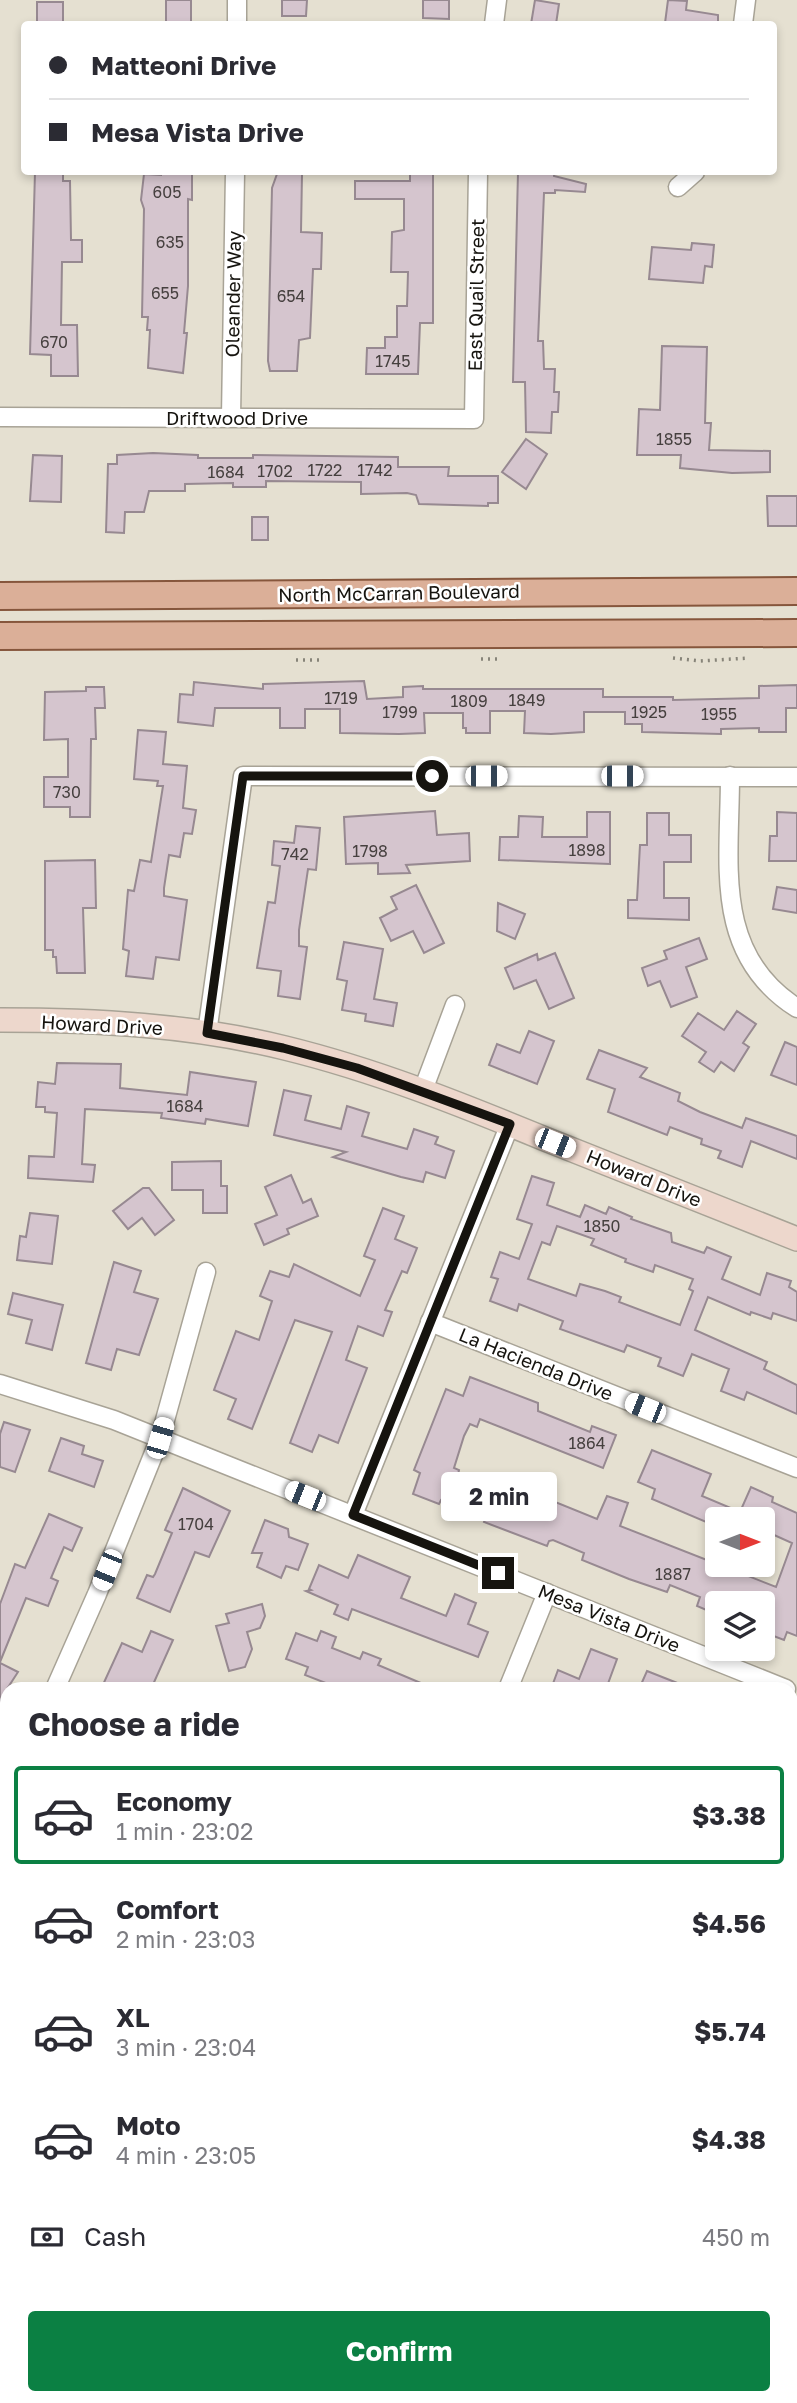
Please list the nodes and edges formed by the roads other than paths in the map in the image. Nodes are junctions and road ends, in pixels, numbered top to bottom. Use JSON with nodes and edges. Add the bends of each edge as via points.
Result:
{"nodes":[{"id":1,"x":237,"y":0,"type":"edge"},
{"id":2,"x":497,"y":0,"type":"edge"},
{"id":3,"x":746,"y":0,"type":"edge"},
{"id":4,"x":237,"y":21,"type":"edge"},
{"id":5,"x":494,"y":21,"type":"edge"},
{"id":6,"x":743,"y":21,"type":"edge"},
{"id":7,"x":234,"y":175,"type":"edge"},
{"id":8,"x":478,"y":175,"type":"edge"},
{"id":9,"x":692,"y":175,"type":"edge"},
{"id":10,"x":678,"y":187,"type":"dead end"},
{"id":11,"x":0,"y":417,"type":"edge"},
{"id":12,"x":231,"y":417,"type":"junction"},
{"id":13,"x":474,"y":419,"type":"joint"},
{"id":14,"x":797,"y":591,"type":"edge"},
{"id":15,"x":0,"y":596,"type":"edge"},
{"id":16,"x":797,"y":633,"type":"edge"},
{"id":17,"x":0,"y":636,"type":"edge"},
{"id":18,"x":730,"y":776,"type":"junction"},
{"id":19,"x":797,"y":776,"type":"edge"},
{"id":20,"x":455,"y":1005,"type":"dead end"},
{"id":21,"x":797,"y":1008,"type":"edge"},
{"id":22,"x":0,"y":1020,"type":"edge"},
{"id":23,"x":207,"y":1033,"type":"junction"},
{"id":24,"x":423,"y":1090,"type":"junction"},
{"id":25,"x":510,"y":1124,"type":"junction"},
{"id":26,"x":797,"y":1239,"type":"edge"},
{"id":27,"x":206,"y":1272,"type":"dead end"},
{"id":28,"x":430,"y":1322,"type":"junction"},
{"id":29,"x":0,"y":1384,"type":"edge"},
{"id":30,"x":160,"y":1438,"type":"junction"},
{"id":31,"x":797,"y":1468,"type":"edge"},
{"id":32,"x":353,"y":1515,"type":"junction"},
{"id":33,"x":547,"y":1593,"type":"junction"},
{"id":34,"x":58,"y":1682,"type":"edge"},
{"id":35,"x":511,"y":1682,"type":"edge"},
{"id":36,"x":769,"y":1682,"type":"edge"}],
"edges":[{"from":1,"to":4,"type":"street"},
{"from":2,"to":5,"type":"street"},
{"from":3,"to":6,"type":"street"},
{"from":7,"to":12,"type":"street","name":"Oleander Way"},
{"from":8,"to":13,"type":"street","name":"East Quail Street"},
{"from":9,"to":10,"type":"street"},
{"from":11,"to":12,"type":"street","name":"Driftwood Drive"},
{"from":12,"to":13,"type":"street","name":"Driftwood Drive"},
{"from":14,"to":15,"type":"main road","name":"North McCarran Boulevard"},
{"from":16,"to":17,"type":"main road","name":"North McCarran Boulevard"},
{"from":18,"to":19,"type":"street"},
{"from":18,"to":21,"type":"street","via":[[730,906],[736,932],[757,973]]},
{"from":18,"to":23,"type":"street","via":[[243,776]]},
{"from":20,"to":24,"type":"street"},
{"from":22,"to":23,"type":"street","name":"Howard Drive","via":[[136,1025]]},
{"from":23,"to":24,"type":"street","name":"Howard Drive","via":[[283,1048]]},
{"from":24,"to":25,"type":"street","name":"Howard Drive"},
{"from":25,"to":26,"type":"street","name":"Howard Drive"},
{"from":25,"to":28,"type":"street"},
{"from":27,"to":30,"type":"street"},
{"from":28,"to":31,"type":"street","name":"La Hacienda Drive"},
{"from":28,"to":32,"type":"street"},
{"from":29,"to":30,"type":"street","name":"Mesa Vista Drive","via":[[41,1394]]},
{"from":30,"to":32,"type":"street","name":"Mesa Vista Drive"},
{"from":30,"to":34,"type":"street"},
{"from":32,"to":33,"type":"street","name":"Mesa Vista Drive"},
{"from":33,"to":35,"type":"street"},
{"from":33,"to":36,"type":"street","name":"Mesa Vista Drive"}]}
